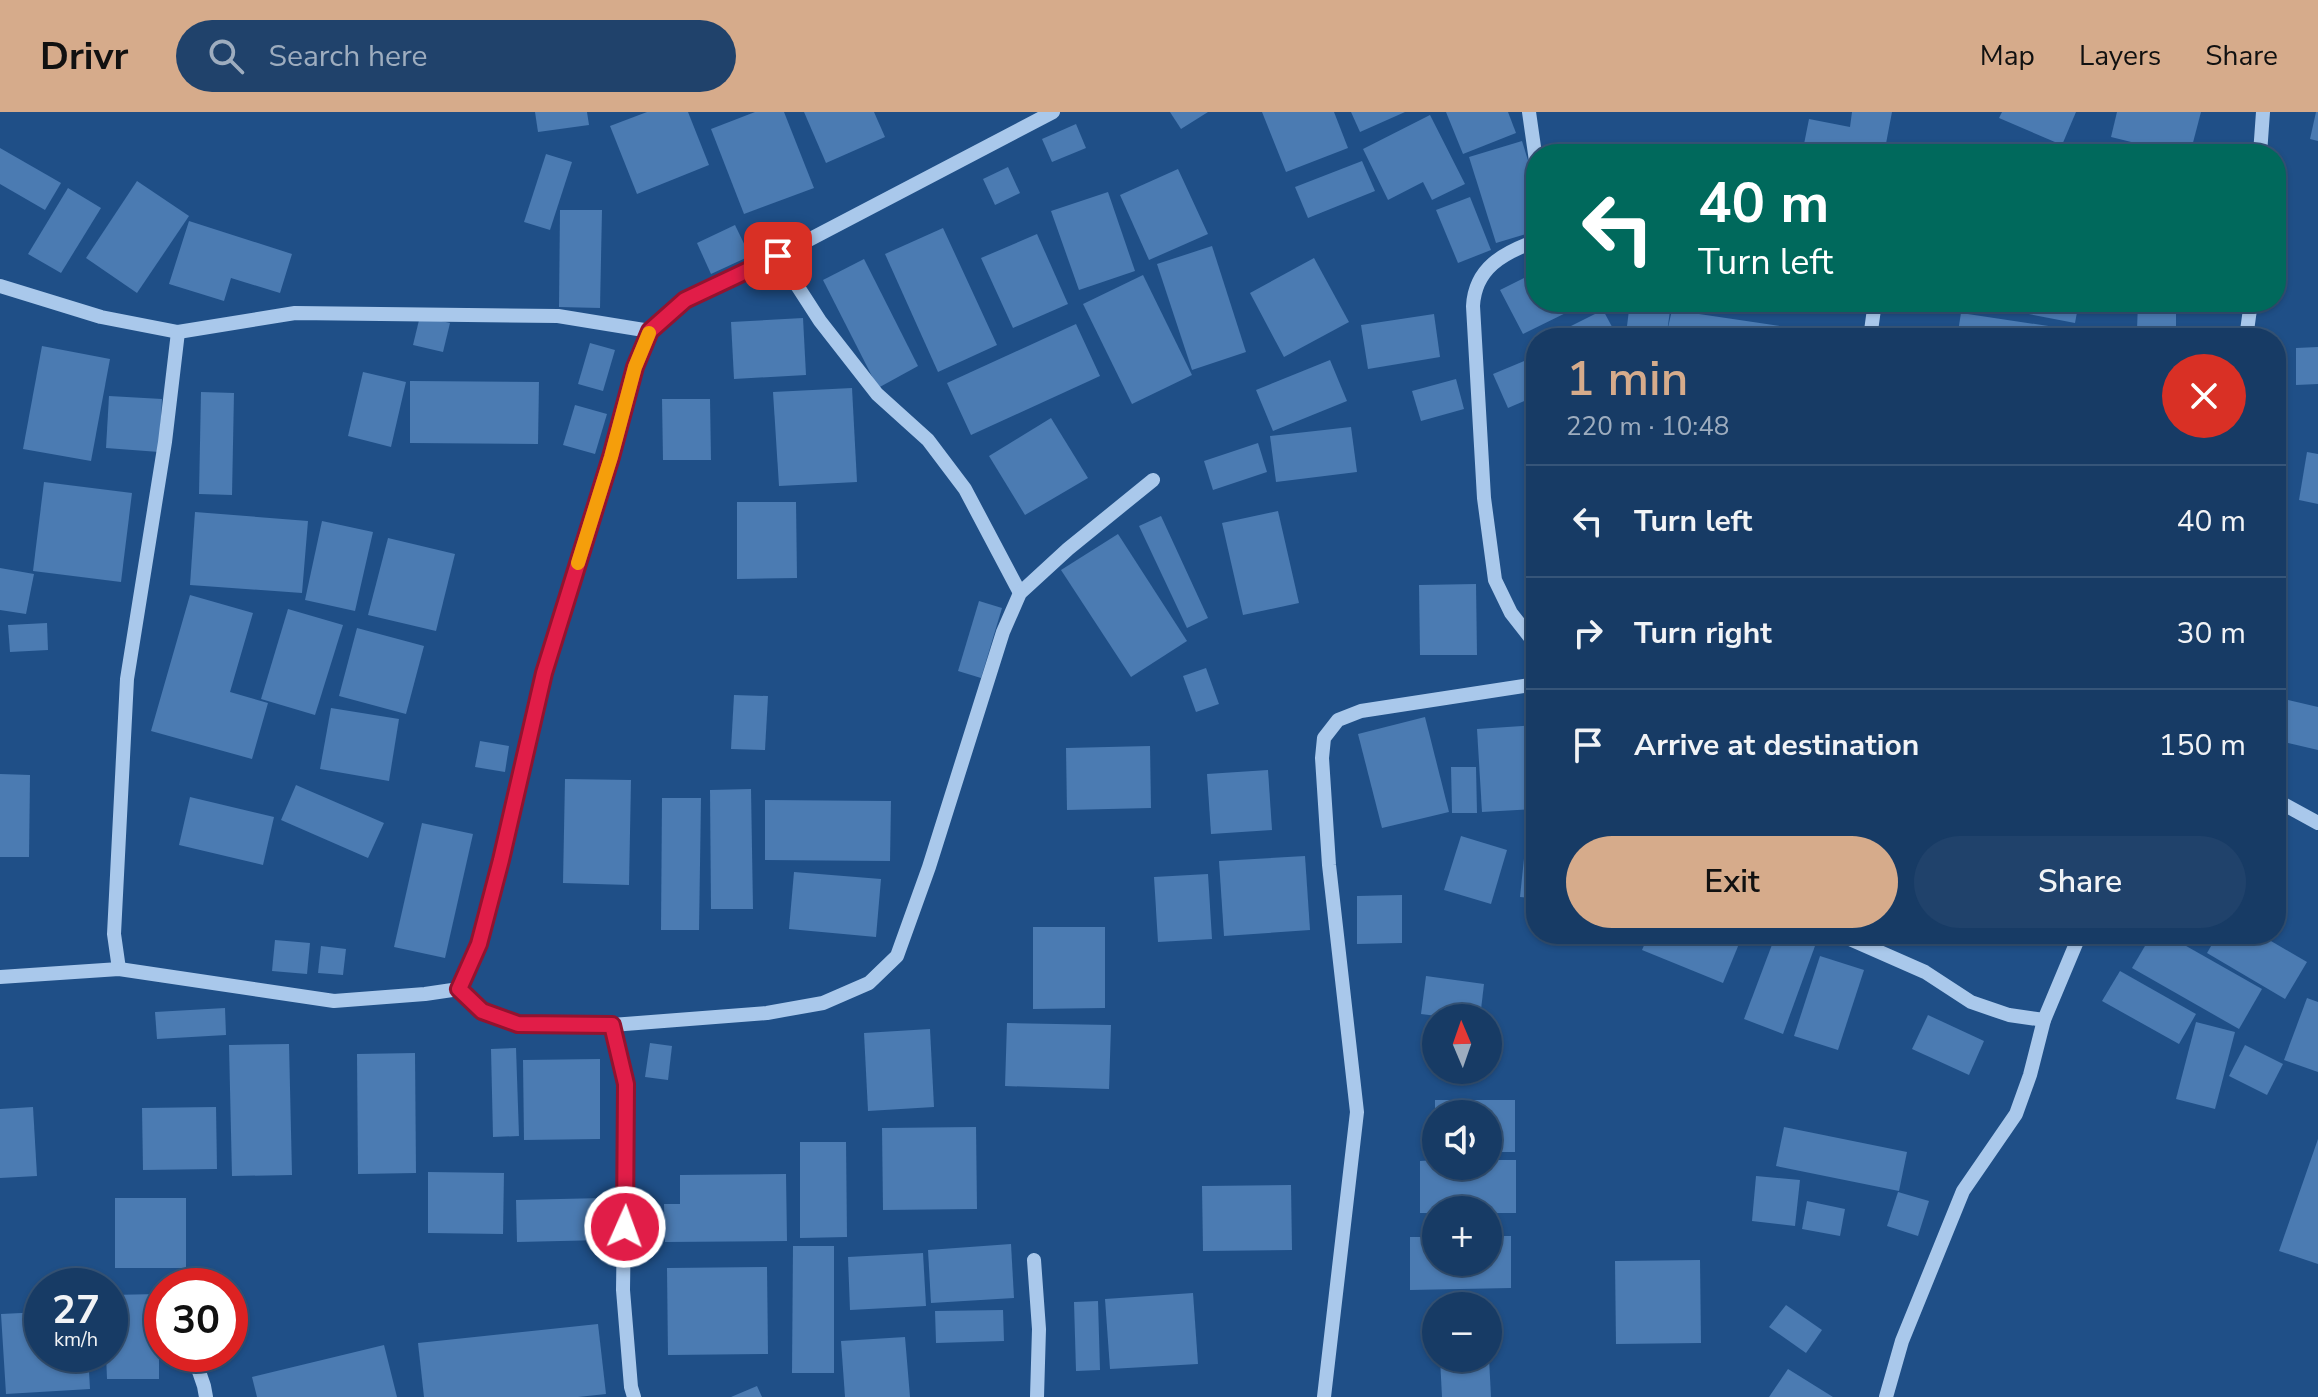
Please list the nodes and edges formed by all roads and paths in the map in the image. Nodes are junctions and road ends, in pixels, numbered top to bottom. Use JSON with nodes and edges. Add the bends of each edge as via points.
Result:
{"nodes":[{"id":1,"x":1053,"y":112,"type":"edge"},
{"id":2,"x":1529,"y":112,"type":"edge"},
{"id":3,"x":2263,"y":112,"type":"edge"},
{"id":4,"x":1534,"y":144,"type":"edge"},
{"id":5,"x":2261,"y":144,"type":"edge"},
{"id":6,"x":1526,"y":244,"type":"edge"},
{"id":7,"x":778,"y":256,"type":"junction"},
{"id":8,"x":0,"y":286,"type":"edge"},
{"id":9,"x":650,"y":331,"type":"junction"},
{"id":10,"x":178,"y":332,"type":"junction"},
{"id":11,"x":1153,"y":480,"type":"dead end"},
{"id":12,"x":1020,"y":593,"type":"junction"},
{"id":13,"x":1526,"y":632,"type":"edge"},
{"id":14,"x":1526,"y":686,"type":"edge"},
{"id":15,"x":2286,"y":805,"type":"edge"},
{"id":16,"x":2318,"y":823,"type":"edge"},
{"id":17,"x":1861,"y":944,"type":"edge"},
{"id":18,"x":2076,"y":944,"type":"edge"},
{"id":19,"x":119,"y":969,"type":"junction"},
{"id":20,"x":0,"y":977,"type":"edge"},
{"id":21,"x":459,"y":989,"type":"junction"},
{"id":22,"x":2044,"y":1020,"type":"junction"},
{"id":23,"x":612,"y":1025,"type":"junction"},
{"id":24,"x":1034,"y":1260,"type":"dead end"},
{"id":25,"x":199,"y":1372,"type":"edge"},
{"id":26,"x":206,"y":1397,"type":"edge"},
{"id":27,"x":634,"y":1397,"type":"edge"},
{"id":28,"x":1037,"y":1397,"type":"edge"},
{"id":29,"x":1324,"y":1397,"type":"edge"},
{"id":30,"x":1886,"y":1397,"type":"edge"}],
"edges":[{"from":1,"to":7,"type":"street"},
{"from":2,"to":4,"type":"street"},
{"from":3,"to":5,"type":"street"},
{"from":6,"to":13,"type":"street","via":[[1507,251],[1481,276],[1473,306],[1484,498],[1495,580]]},
{"from":7,"to":9,"type":"street","via":[[685,300]]},
{"from":7,"to":12,"type":"street","via":[[877,394],[928,440],[965,489]]},
{"from":8,"to":10,"type":"street","via":[[101,317]]},
{"from":9,"to":10,"type":"street","via":[[558,316],[295,313]]},
{"from":9,"to":21,"type":"street","via":[[544,673],[479,944]]},
{"from":10,"to":19,"type":"street","via":[[127,679],[114,934]]},
{"from":11,"to":12,"type":"street"},
{"from":12,"to":23,"type":"street","via":[[897,956],[869,983],[823,1003],[767,1013]]},
{"from":14,"to":29,"type":"street","via":[[1361,711],[1338,720],[1324,738],[1329,865],[1357,1112]]},
{"from":15,"to":16,"type":"street"},
{"from":17,"to":22,"type":"street","via":[[1925,972],[1971,1002]]},
{"from":18,"to":22,"type":"street"},
{"from":19,"to":20,"type":"street"},
{"from":19,"to":21,"type":"street","via":[[334,1001]]},
{"from":21,"to":23,"type":"street","via":[[482,1011],[518,1024]]},
{"from":22,"to":30,"type":"street","via":[[2016,1114],[1963,1191],[1902,1341]]},
{"from":23,"to":27,"type":"street","via":[[626,1084],[623,1290]]},
{"from":24,"to":28,"type":"street"},
{"from":25,"to":26,"type":"street"}]}
